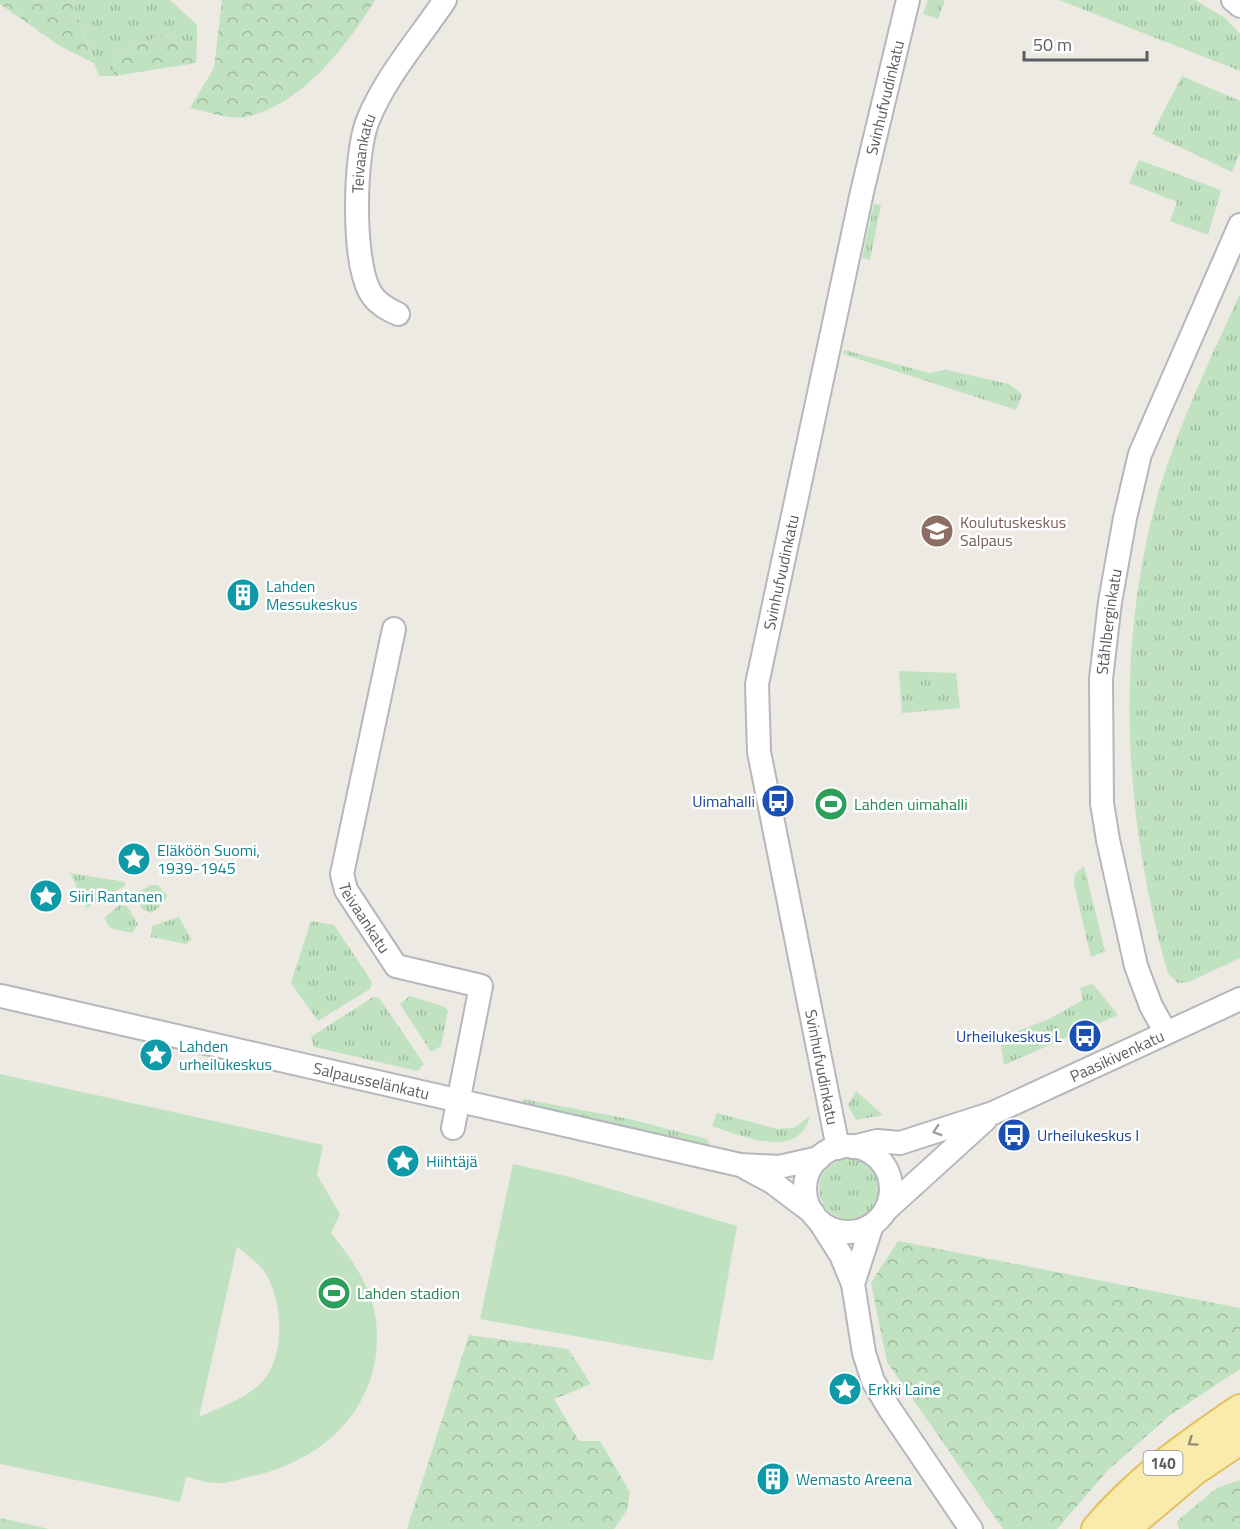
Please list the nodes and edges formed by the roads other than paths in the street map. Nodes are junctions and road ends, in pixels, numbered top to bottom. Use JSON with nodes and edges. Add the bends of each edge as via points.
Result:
{"nodes":[{"id":1,"x":445,"y":0,"type":"edge"},
{"id":2,"x":908,"y":0,"type":"edge"},
{"id":3,"x":1233,"y":0,"type":"edge"},
{"id":4,"x":1240,"y":6,"type":"edge"},
{"id":5,"x":1240,"y":225,"type":"edge"},
{"id":6,"x":398,"y":314,"type":"dead end"},
{"id":7,"x":394,"y":629,"type":"dead end"},
{"id":8,"x":1,"y":996,"type":"edge"},
{"id":9,"x":1240,"y":999,"type":"edge"},
{"id":10,"x":1166,"y":1033,"type":"junction"},
{"id":11,"x":459,"y":1102,"type":"junction"},
{"id":12,"x":993,"y":1113,"type":"junction"},
{"id":13,"x":453,"y":1128,"type":"dead end"},
{"id":14,"x":837,"y":1151,"type":"junction"},
{"id":15,"x":740,"y":1165,"type":"junction"},
{"id":16,"x":816,"y":1217,"type":"junction"},
{"id":17,"x":879,"y":1217,"type":"junction"},
{"id":18,"x":853,"y":1284,"type":"junction"},
{"id":19,"x":1240,"y":1409,"type":"edge"},
{"id":20,"x":1240,"y":1440,"type":"edge"},
{"id":21,"x":971,"y":1529,"type":"edge"},
{"id":22,"x":1096,"y":1529,"type":"edge"},
{"id":23,"x":1125,"y":1529,"type":"edge"}],
"edges":[{"from":1,"to":6,"type":"street","name":"Teivaankatu","via":[[380,92],[367,123],[361,160],[357,204],[359,253],[370,292],[382,306]]},
{"from":2,"to":14,"type":"street","name":"Svinhufvudinkatu","via":[[862,192],[757,684],[759,752]]},
{"from":3,"to":4,"type":"street"},
{"from":5,"to":10,"type":"street","name":"Ståhlberginkatu","via":[[1140,454],[1110,602],[1101,679],[1101,803],[1136,966]]},
{"from":7,"to":11,"type":"street","name":"Teivaankatu","via":[[342,874],[346,890],[396,966],[481,986]]},
{"from":8,"to":11,"type":"street","name":"Salpausselänkatu"},
{"from":9,"to":10,"type":"street","name":"Paasikivenkatu"},
{"from":10,"to":12,"type":"street","name":"Paasikivenkatu"},
{"from":11,"to":13,"type":"street"},
{"from":11,"to":15,"type":"street","name":"Salpausselänkatu"},
{"from":12,"to":14,"type":"street","name":"Paasikivenkatu","one_way":true,"via":[[900,1143],[877,1141]]},
{"from":12,"to":17,"type":"street","name":"Paasikivenkatu","via":[[917,1178]]},
{"from":14,"to":15,"type":"street","name":"Salpausselänkatu","via":[[779,1167]]},
{"from":14,"to":16,"type":"street","via":[[813,1166],[806,1184],[808,1204]]},
{"from":14,"to":17,"type":"street","via":[[875,1156],[883,1164],[891,1186]]},
{"from":15,"to":16,"type":"street","name":"Salpausselänkatu","via":[[772,1182]]},
{"from":16,"to":17,"type":"street","via":[[832,1229],[846,1232],[859,1231]]},
{"from":16,"to":18,"type":"street","via":[[841,1255]]},
{"from":17,"to":18,"type":"street"},
{"from":18,"to":21,"type":"street","via":[[864,1353],[873,1381]]},
{"from":19,"to":22,"type":"main road","number":"140","one_way":true,"via":[[1178,1451],[1128,1492]]},
{"from":20,"to":23,"type":"main road","number":"140","via":[[1194,1471]]}]}
